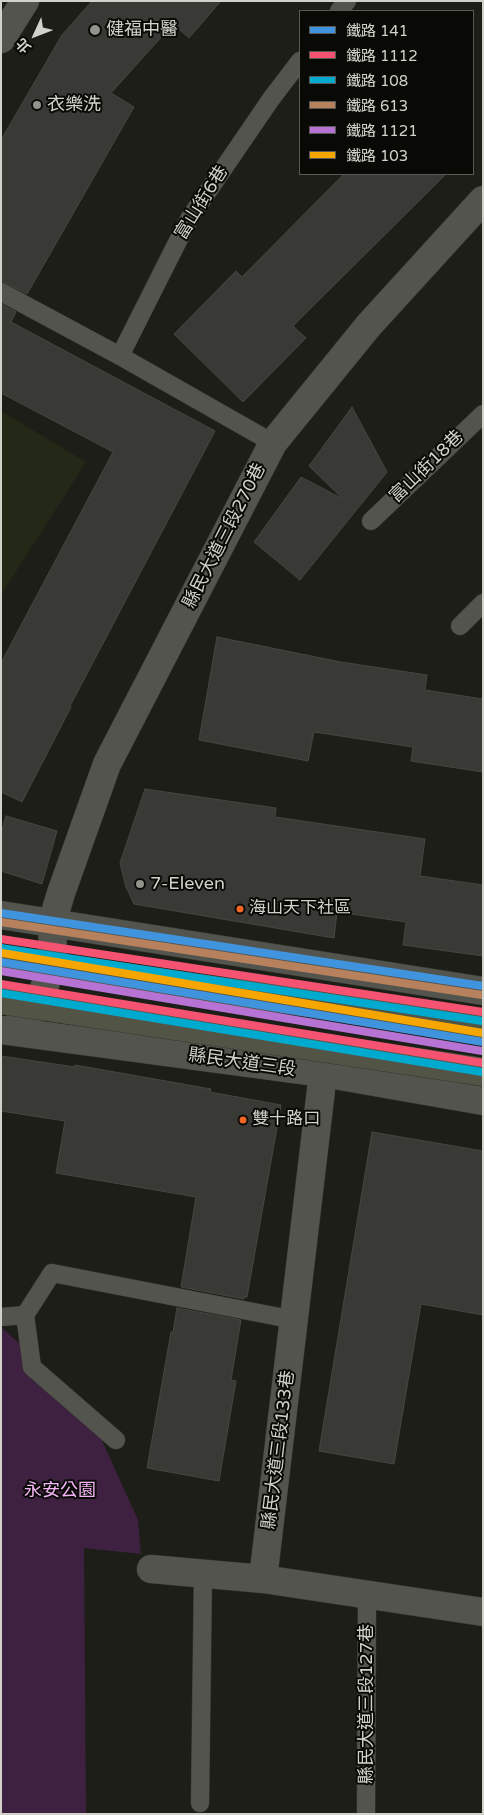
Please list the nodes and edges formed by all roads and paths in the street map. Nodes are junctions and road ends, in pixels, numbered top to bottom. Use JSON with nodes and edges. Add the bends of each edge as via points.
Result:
{"nodes":[{"id":1,"x":25,"y":1,"type":"edge"},
{"id":2,"x":1,"y":39,"type":"edge"},
{"id":3,"x":299,"y":62,"type":"edge"},
{"id":4,"x":483,"y":200,"type":"edge"},
{"id":5,"x":1,"y":292,"type":"edge"},
{"id":6,"x":120,"y":356,"type":"junction"},
{"id":7,"x":483,"y":414,"type":"edge"},
{"id":8,"x":273,"y":443,"type":"junction"},
{"id":9,"x":371,"y":521,"type":"dead end"},
{"id":10,"x":483,"y":603,"type":"edge"},
{"id":11,"x":460,"y":626,"type":"dead end"},
{"id":12,"x":1,"y":915,"type":"edge"},
{"id":13,"x":52,"y":923,"type":"junction"},
{"id":14,"x":1,"y":959,"type":"edge"},
{"id":15,"x":483,"y":991,"type":"edge"},
{"id":16,"x":1,"y":1000,"type":"edge"},
{"id":17,"x":1,"y":1024,"type":"edge"},
{"id":18,"x":483,"y":1026,"type":"edge"},
{"id":19,"x":1,"y":1030,"type":"edge"},
{"id":20,"x":483,"y":1072,"type":"edge"},
{"id":21,"x":324,"y":1074,"type":"junction"},
{"id":22,"x":483,"y":1101,"type":"edge"},
{"id":23,"x":25,"y":1315,"type":"junction"},
{"id":24,"x":1,"y":1316,"type":"edge"},
{"id":25,"x":295,"y":1320,"type":"junction"},
{"id":26,"x":116,"y":1440,"type":"dead end"},
{"id":27,"x":151,"y":1569,"type":"dead end"},
{"id":28,"x":203,"y":1574,"type":"junction"},
{"id":29,"x":263,"y":1579,"type":"junction"},
{"id":30,"x":367,"y":1595,"type":"junction"},
{"id":31,"x":483,"y":1612,"type":"edge"},
{"id":32,"x":200,"y":1803,"type":"dead end"},
{"id":33,"x":366,"y":1814,"type":"edge"}],
"edges":[{"from":1,"to":2,"type":"street"},
{"from":3,"to":6,"type":"lane","name":"富山街6巷","via":[[188,219]]},
{"from":4,"to":8,"type":"street","name":"縣民大道三段270巷","via":[[369,325]]},
{"from":5,"to":6,"type":"lane"},
{"from":6,"to":8,"type":"lane"},
{"from":7,"to":9,"type":"lane","name":"富山街18巷"},
{"from":8,"to":13,"type":"street","name":"縣民大道三段270巷","via":[[107,764]]},
{"from":10,"to":11,"type":"lane"},
{"from":12,"to":13,"type":"street"},
{"from":13,"to":15,"type":"street"},
{"from":13,"to":17,"type":"street","name":"縣民大道三段270巷","via":[[53,954],[44,989],[27,1017]]},
{"from":14,"to":18,"type":"highway","bridge":true},
{"from":16,"to":20,"type":"highway","bridge":true},
{"from":19,"to":21,"type":"street","name":"縣民大道三段"},
{"from":21,"to":22,"type":"street","name":"縣民大道三段"},
{"from":21,"to":25,"type":"street","name":"縣民大道三段133巷"},
{"from":23,"to":24,"type":"lane"},
{"from":23,"to":25,"type":"lane","via":[[52,1273]]},
{"from":23,"to":26,"type":"lane","via":[[32,1367]]},
{"from":25,"to":29,"type":"street","name":"縣民大道三段133巷"},
{"from":27,"to":28,"type":"street"},
{"from":28,"to":29,"type":"street"},
{"from":28,"to":32,"type":"lane"},
{"from":29,"to":30,"type":"street"},
{"from":30,"to":31,"type":"street"},
{"from":30,"to":33,"type":"lane","name":"縣民大道三段127巷"}]}
